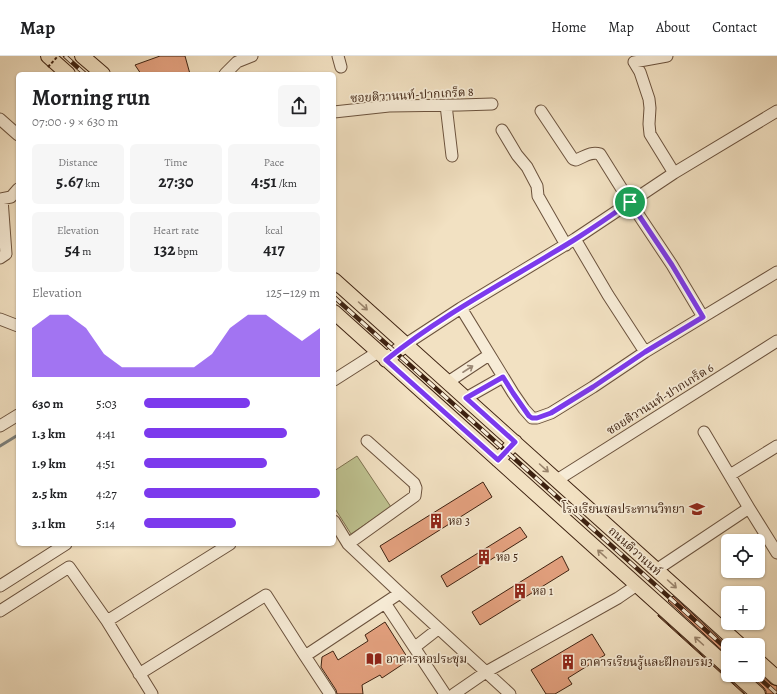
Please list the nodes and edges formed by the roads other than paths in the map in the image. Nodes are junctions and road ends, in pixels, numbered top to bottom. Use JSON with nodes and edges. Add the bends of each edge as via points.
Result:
{"nodes":[{"id":1,"x":83,"y":56,"type":"edge"},
{"id":2,"x":252,"y":56,"type":"edge"},
{"id":3,"x":338,"y":56,"type":"edge"},
{"id":4,"x":667,"y":56,"type":"edge"},
{"id":5,"x":48,"y":61,"type":"edge"},
{"id":6,"x":341,"y":67,"type":"dead end"},
{"id":7,"x":65,"y":72,"type":"edge"},
{"id":8,"x":101,"y":72,"type":"edge"},
{"id":9,"x":227,"y":72,"type":"edge"},
{"id":10,"x":492,"y":104,"type":"dead end"},
{"id":11,"x":446,"y":105,"type":"junction"},
{"id":12,"x":540,"y":111,"type":"dead end"},
{"id":13,"x":777,"y":111,"type":"edge"},
{"id":14,"x":336,"y":112,"type":"edge"},
{"id":15,"x":0,"y":119,"type":"edge"},
{"id":16,"x":502,"y":130,"type":"dead end"},
{"id":17,"x":16,"y":133,"type":"edge"},
{"id":18,"x":452,"y":156,"type":"dead end"},
{"id":19,"x":674,"y":173,"type":"junction"},
{"id":20,"x":16,"y":191,"type":"edge"},
{"id":21,"x":1,"y":199,"type":"edge"},
{"id":22,"x":630,"y":202,"type":"junction"},
{"id":23,"x":571,"y":242,"type":"junction"},
{"id":24,"x":0,"y":258,"type":"edge"},
{"id":25,"x":777,"y":272,"type":"edge"},
{"id":26,"x":336,"y":282,"type":"edge"},
{"id":27,"x":461,"y":308,"type":"junction"},
{"id":28,"x":703,"y":317,"type":"junction"},
{"id":29,"x":336,"y":318,"type":"edge"},
{"id":30,"x":0,"y":319,"type":"edge"},
{"id":31,"x":16,"y":325,"type":"edge"},
{"id":32,"x":777,"y":341,"type":"edge"},
{"id":33,"x":406,"y":344,"type":"junction"},
{"id":34,"x":645,"y":352,"type":"junction"},
{"id":35,"x":489,"y":355,"type":"junction"},
{"id":36,"x":382,"y":356,"type":"junction"},
{"id":37,"x":503,"y":377,"type":"junction"},
{"id":38,"x":336,"y":379,"type":"edge"},
{"id":39,"x":448,"y":382,"type":"junction"},
{"id":40,"x":466,"y":398,"type":"junction"},
{"id":41,"x":16,"y":416,"type":"edge"},
{"id":42,"x":0,"y":426,"type":"edge"},
{"id":43,"x":704,"y":432,"type":"dead end"},
{"id":44,"x":366,"y":441,"type":"dead end"},
{"id":45,"x":515,"y":442,"type":"junction"},
{"id":46,"x":777,"y":446,"type":"edge"},
{"id":47,"x":498,"y":460,"type":"junction"},
{"id":48,"x":730,"y":476,"type":"junction"},
{"id":49,"x":557,"y":480,"type":"junction"},
{"id":50,"x":749,"y":508,"type":"junction"},
{"id":51,"x":336,"y":524,"type":"edge"},
{"id":52,"x":348,"y":544,"type":"junction"},
{"id":53,"x":63,"y":546,"type":"edge"},
{"id":54,"x":213,"y":548,"type":"edge"},
{"id":55,"x":777,"y":553,"type":"edge"},
{"id":56,"x":656,"y":570,"type":"junction"},
{"id":57,"x":637,"y":585,"type":"junction"},
{"id":58,"x":0,"y":586,"type":"edge"},
{"id":59,"x":400,"y":594,"type":"junction"},
{"id":60,"x":385,"y":603,"type":"junction"},
{"id":61,"x":0,"y":611,"type":"edge"},
{"id":62,"x":107,"y":621,"type":"junction"},
{"id":63,"x":438,"y":629,"type":"junction"},
{"id":64,"x":732,"y":638,"type":"edge"},
{"id":65,"x":415,"y":647,"type":"junction"},
{"id":66,"x":305,"y":656,"type":"junction"},
{"id":67,"x":721,"y":661,"type":"edge"},
{"id":68,"x":765,"y":667,"type":"edge"},
{"id":69,"x":486,"y":672,"type":"junction"},
{"id":70,"x":139,"y":674,"type":"junction"},
{"id":71,"x":777,"y":678,"type":"edge"},
{"id":72,"x":745,"y":682,"type":"edge"},
{"id":73,"x":152,"y":694,"type":"edge"},
{"id":74,"x":330,"y":694,"type":"edge"},
{"id":75,"x":445,"y":694,"type":"edge"},
{"id":76,"x":454,"y":694,"type":"edge"},
{"id":77,"x":510,"y":694,"type":"edge"},
{"id":78,"x":758,"y":694,"type":"edge"}],
"edges":[{"from":1,"to":8,"type":"main road"},
{"from":2,"to":9,"type":"street","via":[[236,62]]},
{"from":3,"to":6,"type":"street"},
{"from":4,"to":19,"type":"street","via":[[634,62],[649,99],[650,134]]},
{"from":5,"to":7,"type":"main road"},
{"from":10,"to":11,"type":"street","name":"ซอยติวานนท์-ปากเกร็ด 8"},
{"from":11,"to":14,"type":"street","name":"ซอยติวานนท์-ปากเกร็ด 8","via":[[389,106]]},
{"from":11,"to":18,"type":"street"},
{"from":12,"to":22,"type":"street","via":[[573,159],[591,153],[600,154]]},
{"from":13,"to":19,"type":"street"},
{"from":15,"to":17,"type":"street"},
{"from":16,"to":23,"type":"street","via":[[527,167],[537,186],[538,196]]},
{"from":19,"to":22,"type":"street"},
{"from":20,"to":21,"type":"street","via":[[11,197]]},
{"from":21,"to":24,"type":"street","via":[[6,254]]},
{"from":22,"to":23,"type":"street"},
{"from":22,"to":28,"type":"street"},
{"from":23,"to":27,"type":"street"},
{"from":23,"to":34,"type":"street"},
{"from":25,"to":28,"type":"street"},
{"from":26,"to":33,"type":"main road","name":"ถนนติวานนท์","one_way":true},
{"from":27,"to":33,"type":"street"},
{"from":27,"to":35,"type":"street"},
{"from":28,"to":34,"type":"street"},
{"from":29,"to":36,"type":"main road","name":"ถนนติวานนท์"},
{"from":30,"to":31,"type":"street"},
{"from":32,"to":49,"type":"street","name":"ซอยติวานนท์-ปากเกร็ด 6"},
{"from":33,"to":36,"type":"main road"},
{"from":33,"to":39,"type":"main road","name":"ถนนติวานนท์"},
{"from":34,"to":37,"type":"street","via":[[551,413],[537,418],[529,416]]},
{"from":35,"to":37,"type":"street"},
{"from":39,"to":35,"type":"street","one_way":true},
{"from":36,"to":38,"type":"street"},
{"from":36,"to":47,"type":"main road","name":"ถนนติวานนท์"},
{"from":37,"to":40,"type":"street"},
{"from":39,"to":40,"type":"main road","name":"ถนนติวานนท์"},
{"from":40,"to":45,"type":"main road","name":"ถนนติวานนท์"},
{"from":41,"to":42,"type":"street"},
{"from":43,"to":48,"type":"street"},
{"from":44,"to":52,"type":"street","via":[[414,483],[415,496]]},
{"from":45,"to":47,"type":"main road"},
{"from":45,"to":49,"type":"main road","name":"ถนนติวานนท์","one_way":true},
{"from":46,"to":48,"type":"street"},
{"from":57,"to":47,"type":"main road","name":"ถนนติวานนท์","one_way":true},
{"from":48,"to":50,"type":"street"},
{"from":49,"to":56,"type":"main road","name":"ถนนติวานนท์"},
{"from":50,"to":55,"type":"street"},
{"from":50,"to":56,"type":"street"},
{"from":51,"to":52,"type":"street"},
{"from":52,"to":59,"type":"street"},
{"from":53,"to":58,"type":"street"},
{"from":54,"to":62,"type":"street"},
{"from":56,"to":64,"type":"main road","name":"ถนนติวานนท์","one_way":true},
{"from":67,"to":57,"type":"main road","name":"ถนนติวานนท์","one_way":true},
{"from":57,"to":69,"type":"street"},
{"from":59,"to":60,"type":"street"},
{"from":59,"to":63,"type":"street"},
{"from":60,"to":65,"type":"street"},
{"from":60,"to":66,"type":"street"},
{"from":61,"to":62,"type":"street","via":[[69,567]]},
{"from":62,"to":70,"type":"street"},
{"from":63,"to":65,"type":"street"},
{"from":63,"to":69,"type":"street"},
{"from":65,"to":75,"type":"street"},
{"from":66,"to":70,"type":"street","via":[[266,595]]},
{"from":66,"to":74,"type":"street"},
{"from":68,"to":71,"type":"main road"},
{"from":69,"to":76,"type":"street"},
{"from":69,"to":77,"type":"street"},
{"from":70,"to":73,"type":"street"},
{"from":72,"to":78,"type":"main road"}]}
